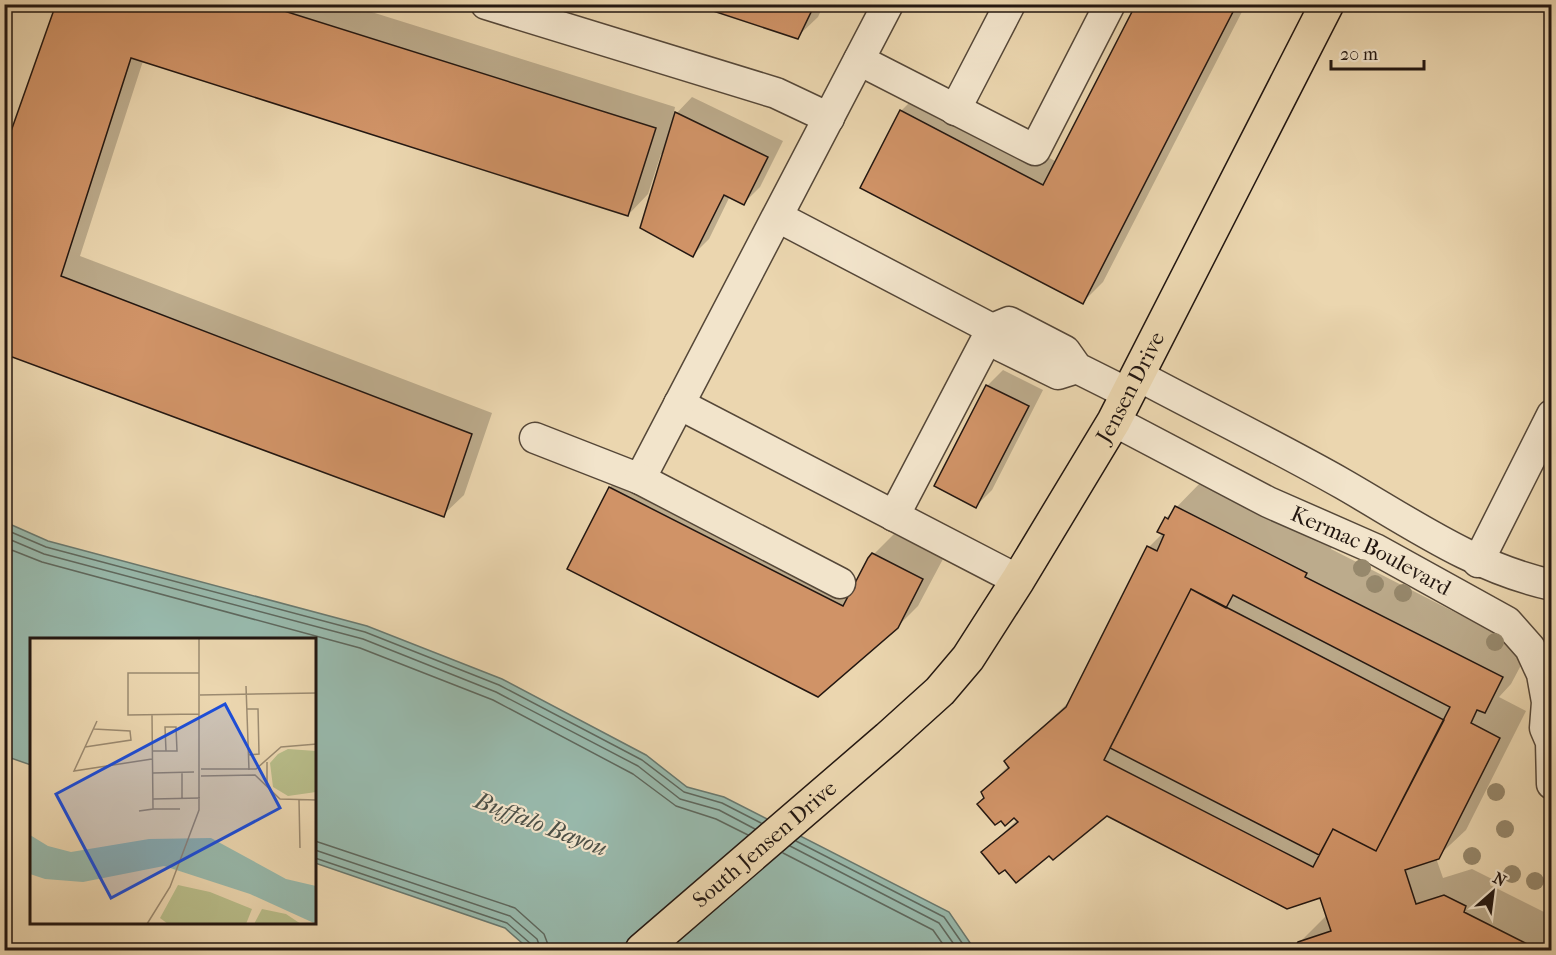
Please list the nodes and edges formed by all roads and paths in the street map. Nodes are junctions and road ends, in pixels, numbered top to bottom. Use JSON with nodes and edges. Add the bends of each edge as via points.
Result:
{"nodes":[{"id":1,"x":486,"y":4,"type":"edge"},
{"id":2,"x":888,"y":4,"type":"edge"},
{"id":3,"x":1010,"y":4,"type":"edge"},
{"id":4,"x":1110,"y":4,"type":"edge"},
{"id":5,"x":1327,"y":4,"type":"edge"},
{"id":6,"x":860,"y":60,"type":"junction"},
{"id":7,"x":956,"y":110,"type":"junction"},
{"id":8,"x":829,"y":118,"type":"junction"},
{"id":9,"x":778,"y":217,"type":"junction"},
{"id":10,"x":992,"y":329,"type":"junction"},
{"id":11,"x":1126,"y":396,"type":"junction"},
{"id":12,"x":680,"y":404,"type":"junction"},
{"id":13,"x":1551,"y":416,"type":"edge"},
{"id":14,"x":535,"y":438,"type":"dead end"},
{"id":15,"x":1543,"y":455,"type":"edge"},
{"id":16,"x":640,"y":479,"type":"junction"},
{"id":17,"x":894,"y":516,"type":"junction"},
{"id":18,"x":1478,"y":562,"type":"junction"},
{"id":19,"x":1018,"y":580,"type":"junction"},
{"id":20,"x":840,"y":583,"type":"dead end"},
{"id":21,"x":1551,"y":585,"type":"edge"},
{"id":22,"x":888,"y":738,"type":"joint"},
{"id":23,"x":1551,"y":741,"type":"edge"},
{"id":24,"x":1551,"y":784,"type":"edge"},
{"id":25,"x":642,"y":951,"type":"edge"}],
"edges":[{"from":1,"to":8,"type":"street","via":[[776,93]]},
{"from":2,"to":6,"type":"street"},
{"from":3,"to":7,"type":"street"},
{"from":4,"to":7,"type":"street","via":[[1035,150]]},
{"from":5,"to":11,"type":"main road","name":"Jensen Drive"},
{"from":6,"to":7,"type":"street"},
{"from":6,"to":8,"type":"street"},
{"from":8,"to":9,"type":"street"},
{"from":9,"to":10,"type":"street"},
{"from":9,"to":12,"type":"street"},
{"from":10,"to":11,"type":"street","via":[[1001,346],[1058,374],[1077,368]]},
{"from":10,"to":17,"type":"street"},
{"from":11,"to":18,"type":"street","name":"Kermac Boulevard","via":[[1343,484]]},
{"from":11,"to":19,"type":"main road","name":"Jensen Drive"},
{"from":11,"to":23,"type":"street","name":"Kermac Boulevard","via":[[1268,502],[1375,549],[1501,617],[1520,633],[1540,665],[1547,702],[1545,728]]},
{"from":12,"to":16,"type":"street"},
{"from":12,"to":17,"type":"street"},
{"from":13,"to":15,"type":"street"},
{"from":14,"to":16,"type":"street"},
{"from":15,"to":18,"type":"street"},
{"from":16,"to":20,"type":"street"},
{"from":17,"to":19,"type":"street"},
{"from":18,"to":21,"type":"street","name":"Kermac Boulevard"},
{"from":19,"to":22,"type":"main road","name":"Jensen Drive","via":[[968,658],[940,691]]},
{"from":22,"to":25,"type":"main road","name":"South Jensen Drive"},
{"from":23,"to":24,"type":"street","name":"Kermac Boulevard"}]}
